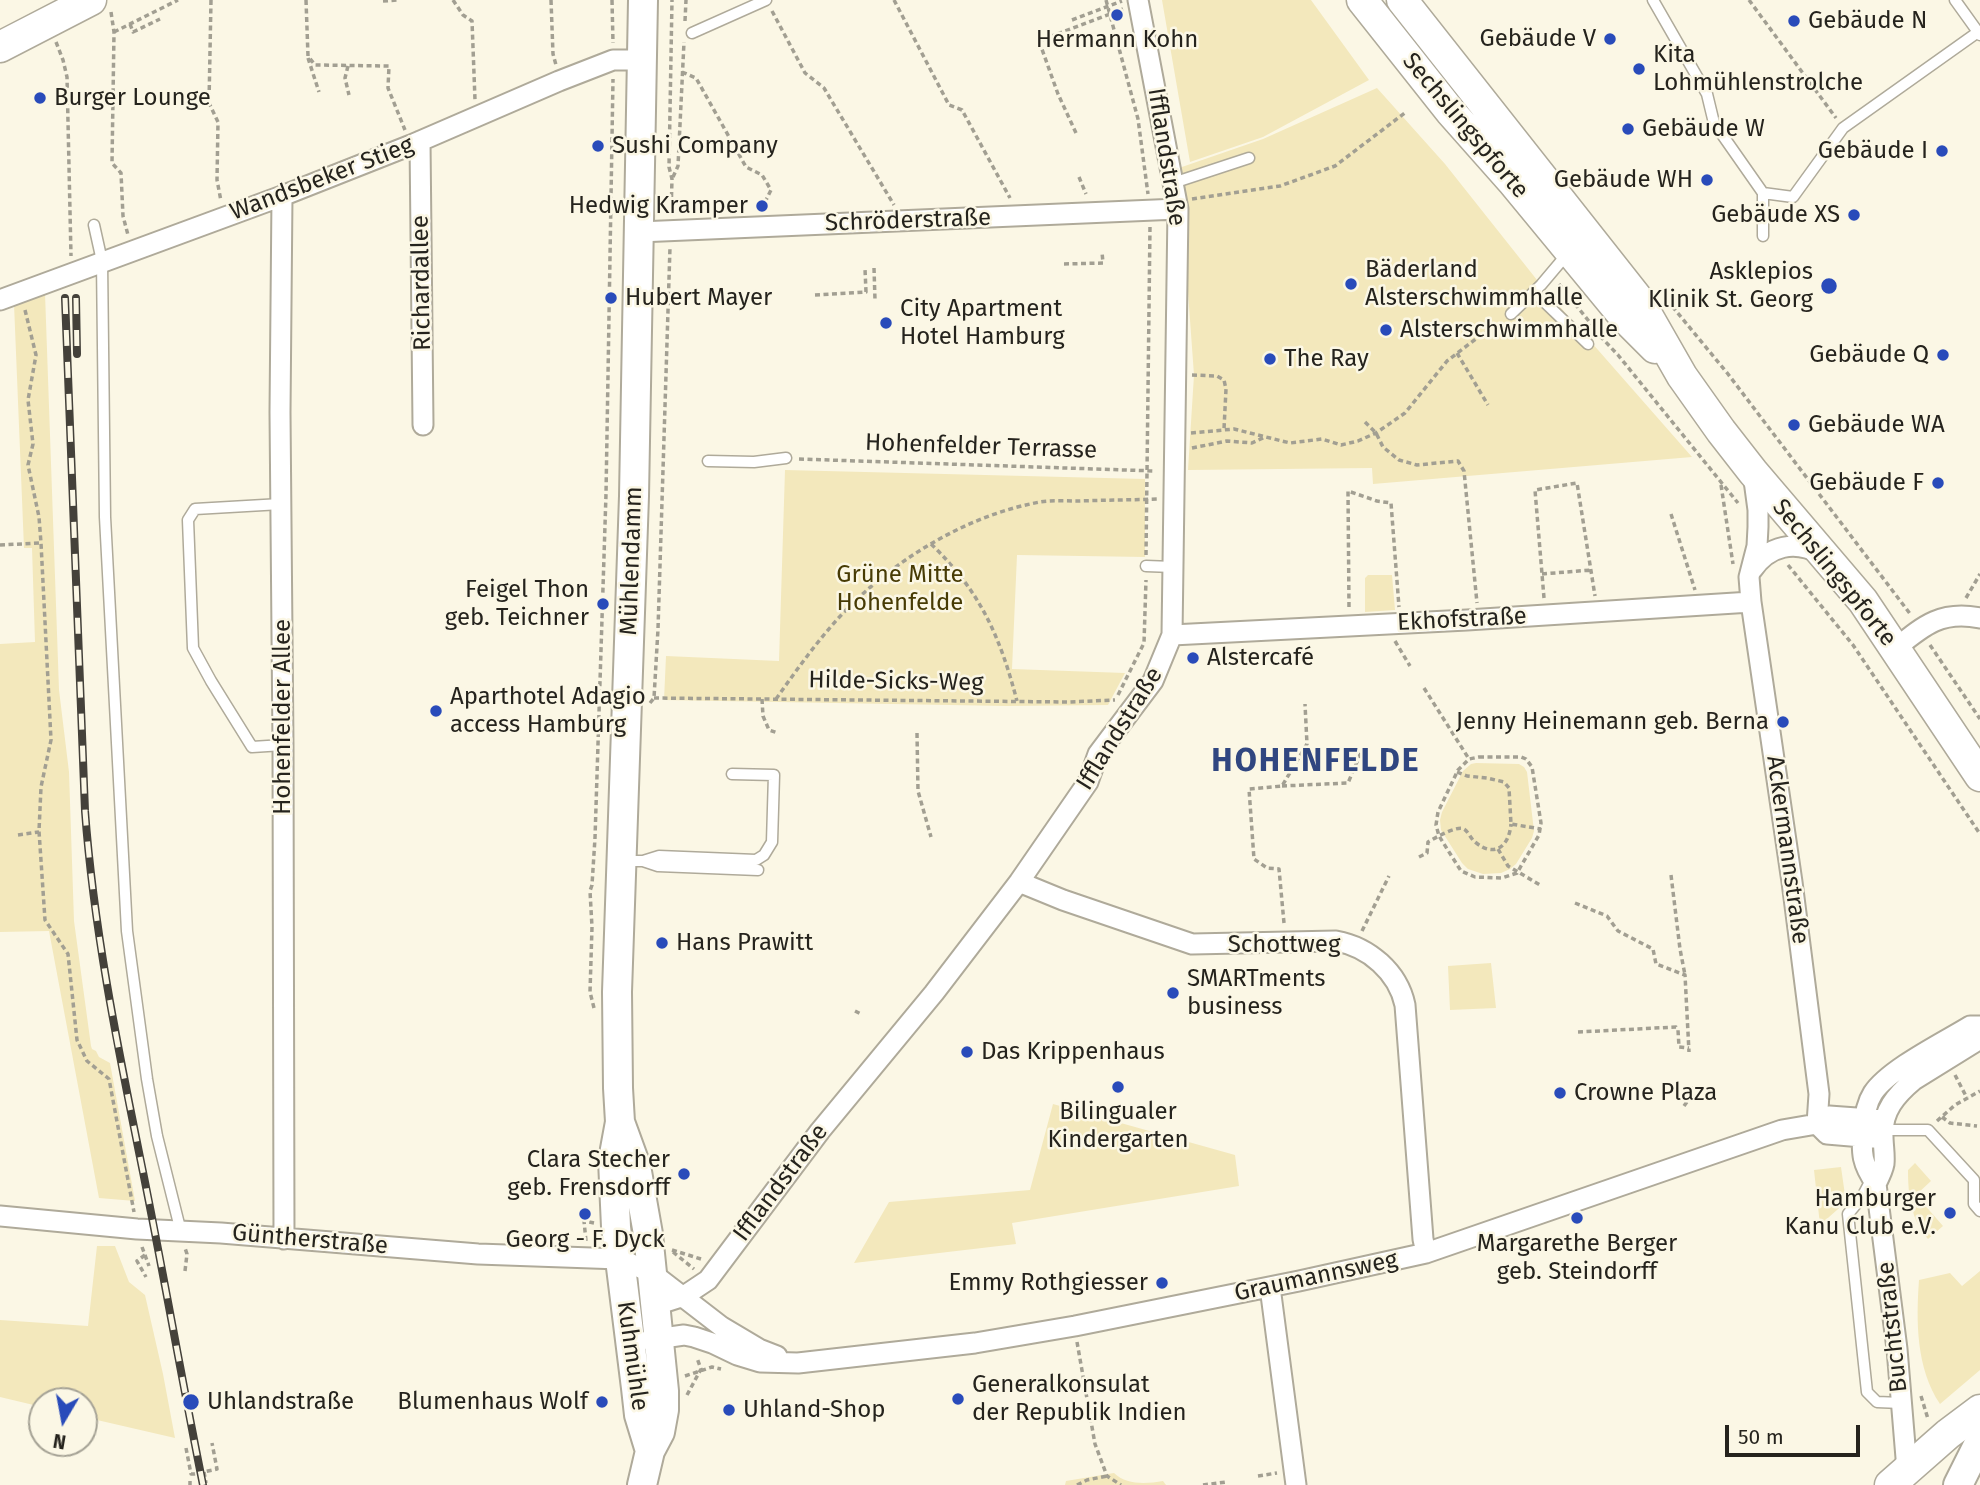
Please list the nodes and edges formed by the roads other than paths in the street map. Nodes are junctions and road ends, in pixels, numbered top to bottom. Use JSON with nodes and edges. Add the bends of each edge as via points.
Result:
{"nodes":[{"id":1,"x":643,"y":0,"type":"edge"},
{"id":2,"x":766,"y":0,"type":"edge"},
{"id":3,"x":1362,"y":0,"type":"edge"},
{"id":4,"x":1402,"y":0,"type":"edge"},
{"id":5,"x":1653,"y":0,"type":"edge"},
{"id":6,"x":1955,"y":0,"type":"edge"},
{"id":7,"x":1133,"y":1,"type":"edge"},
{"id":8,"x":101,"y":5,"type":"edge"},
{"id":9,"x":1979,"y":33,"type":"edge"},
{"id":10,"x":688,"y":34,"type":"road end"},
{"id":11,"x":0,"y":47,"type":"edge"},
{"id":12,"x":642,"y":60,"type":"junction"},
{"id":13,"x":416,"y":143,"type":"junction"},
{"id":14,"x":1249,"y":158,"type":"dead end"},
{"id":15,"x":1763,"y":193,"type":"junction"},
{"id":16,"x":282,"y":196,"type":"junction"},
{"id":17,"x":1176,"y":198,"type":"junction"},
{"id":18,"x":94,"y":225,"type":"dead end"},
{"id":19,"x":639,"y":232,"type":"junction"},
{"id":20,"x":1763,"y":236,"type":"dead end"},
{"id":21,"x":1571,"y":250,"type":"junction"},
{"id":22,"x":102,"y":261,"type":"junction"},
{"id":23,"x":1534,"y":292,"type":"junction"},
{"id":24,"x":0,"y":300,"type":"edge"},
{"id":25,"x":1511,"y":314,"type":"road end"},
{"id":26,"x":1588,"y":344,"type":"dead end"},
{"id":27,"x":1682,"y":376,"type":"junction"},
{"id":28,"x":423,"y":425,"type":"dead end"},
{"id":29,"x":786,"y":458,"type":"road end"},
{"id":30,"x":708,"y":461,"type":"dead end"},
{"id":31,"x":1753,"y":472,"type":"junction"},
{"id":32,"x":281,"y":504,"type":"junction"},
{"id":33,"x":1823,"y":556,"type":"junction"},
{"id":34,"x":1146,"y":566,"type":"road end"},
{"id":35,"x":1173,"y":567,"type":"junction"},
{"id":36,"x":1749,"y":577,"type":"junction"},
{"id":37,"x":1751,"y":601,"type":"junction"},
{"id":38,"x":1980,"y":618,"type":"edge"},
{"id":39,"x":1172,"y":635,"type":"junction"},
{"id":40,"x":1895,"y":649,"type":"junction"},
{"id":41,"x":284,"y":745,"type":"junction"},
{"id":42,"x":732,"y":774,"type":"dead end"},
{"id":43,"x":1980,"y":776,"type":"edge"},
{"id":44,"x":632,"y":861,"type":"junction"},
{"id":45,"x":758,"y":870,"type":"dead end"},
{"id":46,"x":1019,"y":882,"type":"junction"},
{"id":47,"x":1980,"y":1026,"type":"edge"},
{"id":48,"x":1980,"y":1039,"type":"edge"},
{"id":49,"x":620,"y":1122,"type":"junction"},
{"id":50,"x":1817,"y":1124,"type":"junction"},
{"id":51,"x":1863,"y":1127,"type":"junction"},
{"id":52,"x":1883,"y":1129,"type":"junction"},
{"id":53,"x":1874,"y":1181,"type":"junction"},
{"id":54,"x":1980,"y":1211,"type":"edge"},
{"id":55,"x":0,"y":1216,"type":"edge"},
{"id":56,"x":182,"y":1237,"type":"junction"},
{"id":57,"x":284,"y":1239,"type":"junction"},
{"id":58,"x":1426,"y":1253,"type":"junction"},
{"id":59,"x":620,"y":1259,"type":"junction"},
{"id":60,"x":652,"y":1273,"type":"junction"},
{"id":61,"x":708,"y":1280,"type":"junction"},
{"id":62,"x":1270,"y":1287,"type":"junction"},
{"id":63,"x":684,"y":1296,"type":"junction"},
{"id":64,"x":656,"y":1305,"type":"junction"},
{"id":65,"x":660,"y":1339,"type":"junction"},
{"id":66,"x":630,"y":1343,"type":"junction"},
{"id":67,"x":759,"y":1349,"type":"junction"},
{"id":68,"x":798,"y":1363,"type":"junction"},
{"id":69,"x":1901,"y":1403,"type":"junction"},
{"id":70,"x":1980,"y":1410,"type":"edge"},
{"id":71,"x":1980,"y":1441,"type":"edge"},
{"id":72,"x":650,"y":1451,"type":"junction"},
{"id":73,"x":1898,"y":1478,"type":"edge"},
{"id":74,"x":642,"y":1485,"type":"edge"},
{"id":75,"x":1296,"y":1485,"type":"edge"},
{"id":76,"x":1958,"y":1485,"type":"edge"}],
"edges":[{"from":1,"to":12,"type":"main road","name":"Mühlendamm"},
{"from":2,"to":10,"type":"lane"},
{"from":3,"to":21,"type":"main road","name":"Sechslingspforte","via":[[1450,111]]},
{"from":4,"to":27,"type":"main road","name":"Sechslingspforte","via":[[1638,299]]},
{"from":5,"to":15,"type":"lane","via":[[1707,94],[1714,123]]},
{"from":6,"to":9,"type":"lane"},
{"from":7,"to":17,"type":"street","name":"Ifflandstraße"},
{"from":8,"to":11,"type":"main road","via":[[48,23]]},
{"from":9,"to":15,"type":"lane","via":[[1843,128],[1793,197]]},
{"from":12,"to":13,"type":"street","name":"Wandsbeker Stieg","via":[[613,60]]},
{"from":12,"to":19,"type":"main road","name":"Mühlendamm"},
{"from":13,"to":16,"type":"street","name":"Wandsbeker Stieg"},
{"from":13,"to":28,"type":"street","name":"Richardallee"},
{"from":14,"to":17,"type":"lane"},
{"from":15,"to":20,"type":"lane"},
{"from":16,"to":22,"type":"street","name":"Wandsbeker Stieg"},
{"from":16,"to":32,"type":"street","name":"Hohenfelder Allee"},
{"from":17,"to":19,"type":"street","name":"Schröderstraße","via":[[1149,210]]},
{"from":17,"to":35,"type":"street","name":"Ifflandstraße"},
{"from":18,"to":22,"type":"lane"},
{"from":19,"to":44,"type":"main road","name":"Mühlendamm","via":[[627,731]]},
{"from":21,"to":23,"type":"lane"},
{"from":21,"to":27,"type":"main road","name":"Sechslingspforte","via":[[1625,318]]},
{"from":22,"to":24,"type":"street","name":"Wandsbeker Stieg"},
{"from":22,"to":56,"type":"lane","via":[[105,517],[127,931],[157,1136]]},
{"from":23,"to":25,"type":"lane"},
{"from":23,"to":26,"type":"lane"},
{"from":27,"to":31,"type":"main road","name":"Sechslingspforte"},
{"from":29,"to":30,"type":"lane"},
{"from":31,"to":33,"type":"main road","name":"Sechslingspforte"},
{"from":31,"to":36,"type":"street","name":"Ackermannstraße","via":[[1758,527]]},
{"from":32,"to":41,"type":"street","name":"Hohenfelder Allee"},
{"from":32,"to":41,"type":"lane","via":[[195,509],[188,520],[193,648],[252,747]]},
{"from":33,"to":36,"type":"street","via":[[1804,548],[1775,550],[1758,562]]},
{"from":33,"to":40,"type":"main road","name":"Sechslingspforte","via":[[1863,601]]},
{"from":34,"to":35,"type":"lane"},
{"from":35,"to":39,"type":"street","name":"Ifflandstraße"},
{"from":36,"to":37,"type":"street","name":"Ackermannstraße"},
{"from":37,"to":39,"type":"street","name":"Ekhofstraße"},
{"from":37,"to":50,"type":"street","name":"Ackermannstraße","via":[[1819,1094]]},
{"from":38,"to":40,"type":"street","via":[[1936,620]]},
{"from":39,"to":46,"type":"street","name":"Ifflandstraße","via":[[1153,681],[1098,754],[1088,782]]},
{"from":40,"to":43,"type":"main road","name":"Sechslingspforte"},
{"from":41,"to":57,"type":"street","name":"Hohenfelder Allee"},
{"from":42,"to":44,"type":"lane","via":[[774,775],[772,842],[764,855],[756,860],[659,856]]},
{"from":44,"to":45,"type":"lane"},
{"from":44,"to":49,"type":"main road","name":"Mühlendamm","via":[[617,992]]},
{"from":46,"to":58,"type":"street","name":"Schottweg","via":[[1192,944],[1336,941],[1374,958],[1395,979],[1403,997]]},
{"from":46,"to":61,"type":"street","name":"Ifflandstraße"},
{"from":47,"to":51,"type":"street","via":[[1970,1026],[1892,1073],[1873,1092]]},
{"from":48,"to":52,"type":"street","via":[[1904,1088],[1891,1104]]},
{"from":49,"to":59,"type":"main road","name":"Mühlendamm","via":[[612,1160]]},
{"from":49,"to":60,"type":"main road","name":"Mühlendamm","via":[[636,1166]]},
{"from":50,"to":51,"type":"street","via":[[1828,1134]]},
{"from":50,"to":58,"type":"street","name":"Graumannsweg","via":[[1782,1130]]},
{"from":51,"to":52,"type":"street"},
{"from":51,"to":53,"type":"street","name":"Buchtstraße","via":[[1865,1167]]},
{"from":52,"to":53,"type":"street","name":"Buchtstraße","via":[[1884,1164]]},
{"from":52,"to":54,"type":"lane","via":[[1928,1130],[1974,1180],[1973,1204]]},
{"from":53,"to":69,"type":"street","name":"Buchtstraße"},
{"from":53,"to":69,"type":"lane","via":[[1848,1214],[1867,1392],[1877,1402]]},
{"from":55,"to":56,"type":"street","name":"Güntherstraße"},
{"from":56,"to":57,"type":"street","name":"Güntherstraße","via":[[221,1233]]},
{"from":57,"to":59,"type":"street","name":"Güntherstraße"},
{"from":58,"to":62,"type":"street","name":"Graumannsweg"},
{"from":59,"to":60,"type":"street","name":"Graumannsweg"},
{"from":59,"to":66,"type":"main road","name":"Kuhmühle"},
{"from":60,"to":63,"type":"street","name":"Graumannsweg"},
{"from":60,"to":64,"type":"main road","name":"Kuhmühle"},
{"from":61,"to":63,"type":"street","name":"Ifflandstraße"},
{"from":61,"to":67,"type":"street","name":"Graumannsweg","via":[[705,1292],[715,1312],[748,1333]]},
{"from":62,"to":68,"type":"street","name":"Graumannsweg","via":[[975,1343]]},
{"from":62,"to":75,"type":"street"},
{"from":63,"to":64,"type":"street","name":"Ifflandstraße"},
{"from":63,"to":67,"type":"street","name":"Graumannsweg"},
{"from":64,"to":65,"type":"main road","name":"Kuhmühle"},
{"from":65,"to":66,"type":"street","name":"Graumannsweg"},
{"from":65,"to":68,"type":"street","name":"Graumannsweg","via":[[684,1335],[760,1362]]},
{"from":65,"to":72,"type":"main road","name":"Kuhmühle","via":[[664,1410]]},
{"from":66,"to":72,"type":"main road","name":"Kuhmühle","via":[[639,1415]]},
{"from":67,"to":68,"type":"street","name":"Graumannsweg"},
{"from":69,"to":73,"type":"street","name":"Buchtstraße"},
{"from":70,"to":73,"type":"main road"},
{"from":71,"to":76,"type":"main road"},
{"from":72,"to":74,"type":"main road","name":"Kuhmühle"}]}
